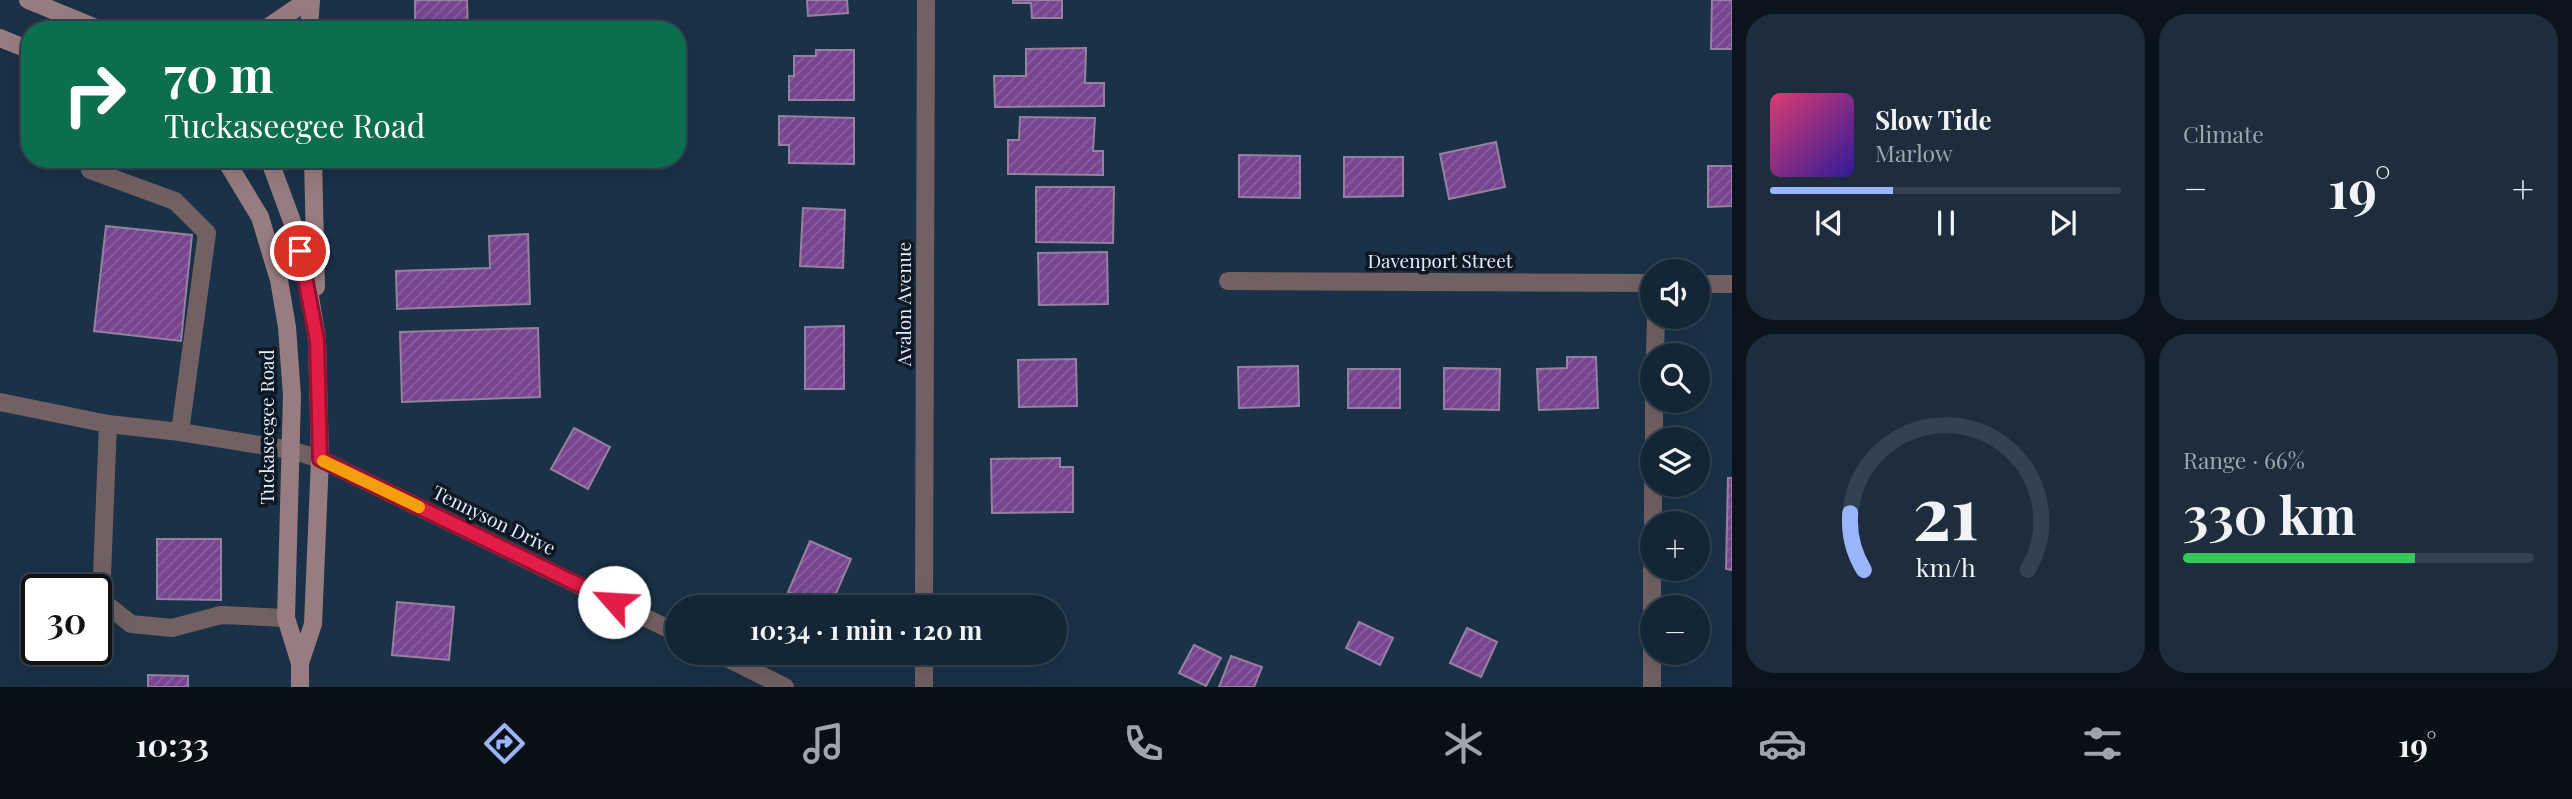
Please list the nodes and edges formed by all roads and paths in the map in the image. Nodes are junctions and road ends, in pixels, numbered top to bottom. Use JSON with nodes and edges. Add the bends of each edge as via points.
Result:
{"nodes":[{"id":1,"x":28,"y":0,"type":"edge"},
{"id":2,"x":309,"y":0,"type":"edge"},
{"id":3,"x":926,"y":0,"type":"edge"},
{"id":4,"x":79,"y":21,"type":"edge"},
{"id":5,"x":278,"y":21,"type":"edge"},
{"id":6,"x":309,"y":21,"type":"edge"},
{"id":7,"x":0,"y":38,"type":"edge"},
{"id":8,"x":21,"y":46,"type":"edge"},
{"id":9,"x":230,"y":168,"type":"edge"},
{"id":10,"x":272,"y":168,"type":"edge"},
{"id":11,"x":313,"y":168,"type":"edge"},
{"id":12,"x":90,"y":170,"type":"dead end"},
{"id":13,"x":1228,"y":281,"type":"dead end"},
{"id":14,"x":1640,"y":283,"type":"edge"},
{"id":15,"x":1710,"y":284,"type":"edge"},
{"id":16,"x":1732,"y":284,"type":"edge"},
{"id":17,"x":317,"y":340,"type":"junction"},
{"id":18,"x":0,"y":402,"type":"edge"},
{"id":19,"x":108,"y":424,"type":"junction"},
{"id":20,"x":180,"y":432,"type":"junction"},
{"id":21,"x":291,"y":450,"type":"junction"},
{"id":22,"x":320,"y":459,"type":"junction"},
{"id":23,"x":1652,"y":581,"type":"edge"},
{"id":24,"x":924,"y":595,"type":"edge"},
{"id":25,"x":286,"y":618,"type":"junction"},
{"id":26,"x":665,"y":627,"type":"edge"},
{"id":27,"x":300,"y":663,"type":"junction"},
{"id":28,"x":741,"y":665,"type":"edge"},
{"id":29,"x":924,"y":665,"type":"edge"},
{"id":30,"x":300,"y":687,"type":"edge"},
{"id":31,"x":785,"y":687,"type":"edge"},
{"id":32,"x":924,"y":687,"type":"edge"},
{"id":33,"x":1652,"y":687,"type":"edge"}],
"edges":[{"from":1,"to":4,"type":"main road"},
{"from":2,"to":5,"type":"main road"},
{"from":2,"to":6,"type":"main road"},
{"from":3,"to":24,"type":"street","name":"Avalon Avenue"},
{"from":7,"to":8,"type":"main road"},
{"from":9,"to":21,"type":"main road","name":"Tuckaseegee Road","via":[[260,217],[279,280],[292,396]]},
{"from":10,"to":17,"type":"main road","name":"Tuckaseegee Road","via":[[291,216]]},
{"from":11,"to":17,"type":"main road"},
{"from":12,"to":20,"type":"street","via":[[175,201],[207,233]]},
{"from":13,"to":14,"type":"street","name":"Davenport Street"},
{"from":15,"to":16,"type":"street"},
{"from":17,"to":22,"type":"main road","name":"Tuckaseegee Road"},
{"from":18,"to":19,"type":"street","name":"Tennyson Drive"},
{"from":19,"to":20,"type":"street","name":"Tennyson Drive"},
{"from":19,"to":25,"type":"street","via":[[102,600],[131,624],[172,628],[220,615]]},
{"from":20,"to":21,"type":"street","name":"Tennyson Drive"},
{"from":21,"to":22,"type":"street","name":"Tennyson Drive"},
{"from":21,"to":25,"type":"main road","name":"Tuckaseegee Road"},
{"from":22,"to":26,"type":"street","name":"Tennyson Drive"},
{"from":22,"to":27,"type":"main road","name":"Tuckaseegee Road","via":[[313,624]]},
{"from":23,"to":33,"type":"street"},
{"from":25,"to":27,"type":"main road","name":"Tuckaseegee Road"},
{"from":27,"to":30,"type":"main road","name":"Tuckaseegee Road"},
{"from":28,"to":31,"type":"street"},
{"from":29,"to":32,"type":"street"}]}
